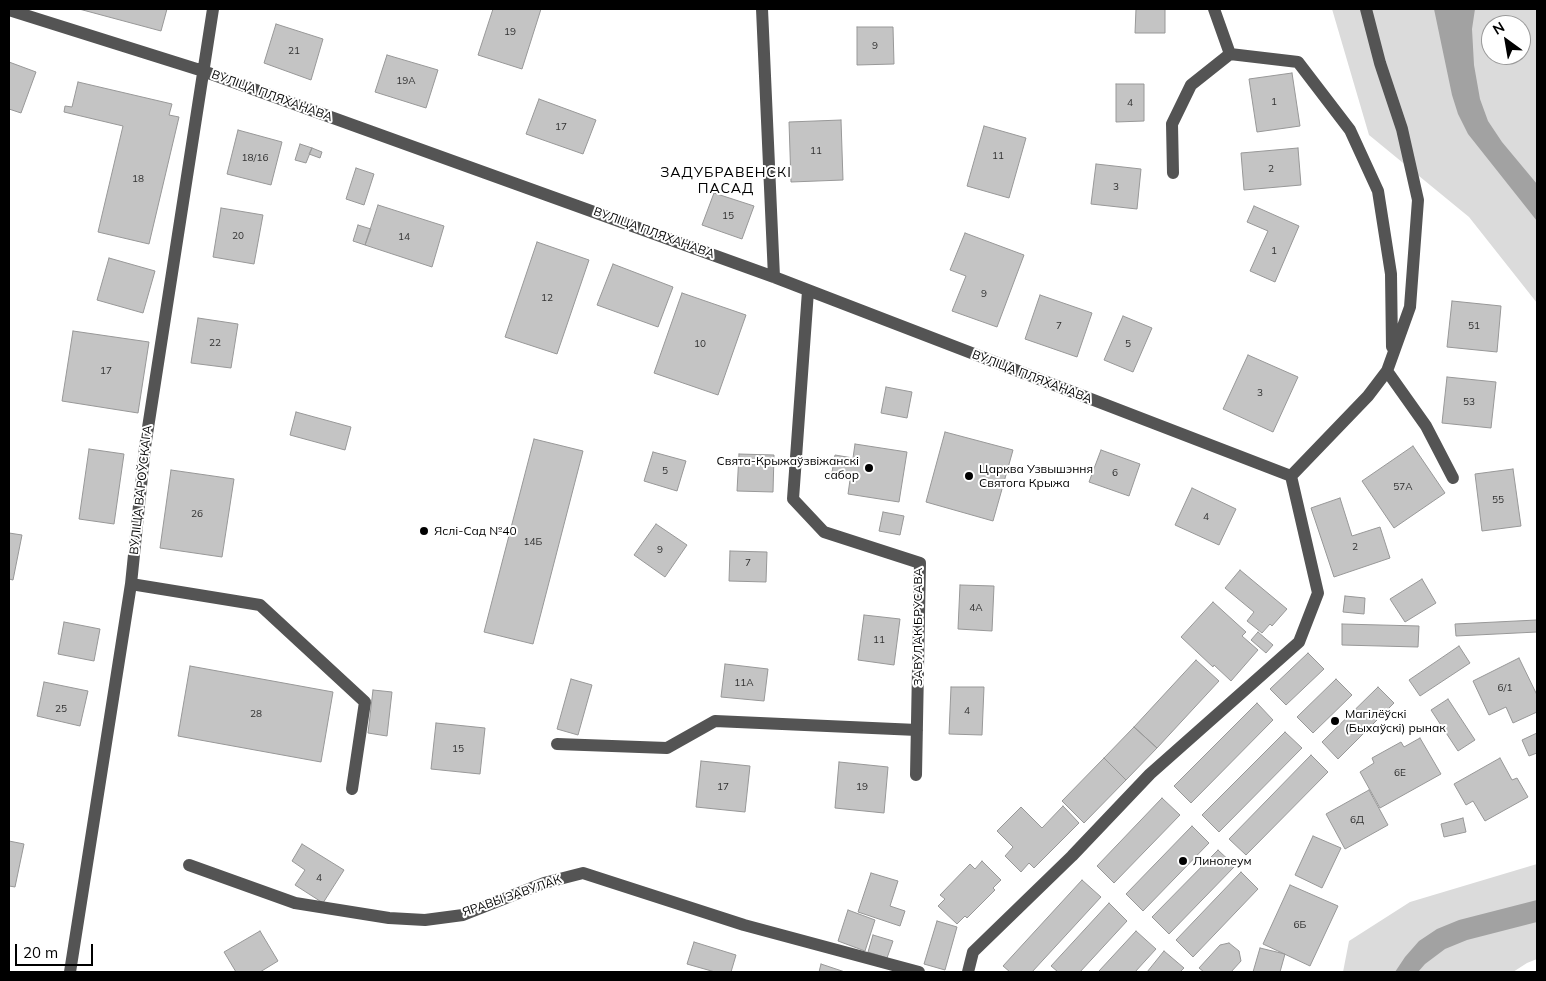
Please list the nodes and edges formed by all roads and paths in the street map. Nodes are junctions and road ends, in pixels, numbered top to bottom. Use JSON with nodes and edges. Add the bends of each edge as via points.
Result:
{"nodes":[{"id":1,"x":213,"y":9,"type":"edge"},
{"id":2,"x":762,"y":9,"type":"edge"},
{"id":3,"x":1214,"y":9,"type":"edge"},
{"id":4,"x":1366,"y":9,"type":"edge"},
{"id":5,"x":9,"y":10,"type":"edge"},
{"id":6,"x":1230,"y":54,"type":"junction"},
{"id":7,"x":203,"y":72,"type":"junction"},
{"id":8,"x":1173,"y":173,"type":"dead end"},
{"id":9,"x":774,"y":277,"type":"junction"},
{"id":10,"x":808,"y":291,"type":"junction"},
{"id":11,"x":1393,"y":358,"type":"junction"},
{"id":12,"x":1387,"y":372,"type":"junction"},
{"id":13,"x":1291,"y":476,"type":"junction"},
{"id":14,"x":1452,"y":478,"type":"dead end"},
{"id":15,"x":131,"y":584,"type":"junction"},
{"id":16,"x":917,"y":730,"type":"junction"},
{"id":17,"x":557,"y":744,"type":"dead end"},
{"id":18,"x":916,"y":775,"type":"dead end"},
{"id":19,"x":352,"y":789,"type":"dead end"},
{"id":20,"x":189,"y":865,"type":"dead end"},
{"id":21,"x":70,"y":972,"type":"edge"},
{"id":22,"x":919,"y":972,"type":"edge"},
{"id":23,"x":968,"y":972,"type":"edge"}],
"edges":[{"from":1,"to":7,"type":"street","name":"ВУЛІЦА ВАРОЎСКАГА"},
{"from":2,"to":9,"type":"street"},
{"from":3,"to":6,"type":"street"},
{"from":4,"to":11,"type":"street","via":[[1402,129],[1418,200],[1410,307]]},
{"from":5,"to":7,"type":"street","name":"ВУЛІЦА ПЛЯХАНАВА"},
{"from":6,"to":8,"type":"street","via":[[1191,85],[1172,124]]},
{"from":6,"to":11,"type":"street","via":[[1298,62],[1350,130],[1378,191],[1391,274]]},
{"from":7,"to":9,"type":"street","name":"ВУЛІЦА ПЛЯХАНАВА"},
{"from":7,"to":15,"type":"street","name":"ВУЛІЦА ВАРОЎСКАГА","via":[[145,447]]},
{"from":9,"to":10,"type":"street","name":"ВУЛІЦА ПЛЯХАНАВА"},
{"from":10,"to":13,"type":"street","name":"ВУЛІЦА ПЛЯХАНАВА"},
{"from":10,"to":16,"type":"street","name":"ЗАВУЛАК БРУСАВА","via":[[793,499],[824,532],[920,563]]},
{"from":11,"to":12,"type":"street"},
{"from":12,"to":13,"type":"street"},
{"from":12,"to":14,"type":"street","via":[[1426,426]]},
{"from":13,"to":23,"type":"street","via":[[1318,593],[1299,642],[1150,774],[1072,856],[973,952]]},
{"from":15,"to":19,"type":"street","via":[[260,605],[365,702]]},
{"from":15,"to":21,"type":"street","name":"ВУЛІЦА ВАРОЎСКАГА"},
{"from":16,"to":17,"type":"street","via":[[715,721],[667,748]]},
{"from":16,"to":18,"type":"street","name":"ЗАВУЛАК БРУСАВА"},
{"from":20,"to":22,"type":"street","name":"ЯРАВЫ ЗАВУЛАК","via":[[295,903],[389,918],[425,920],[463,915],[544,883],[583,874],[744,925]]}]}
